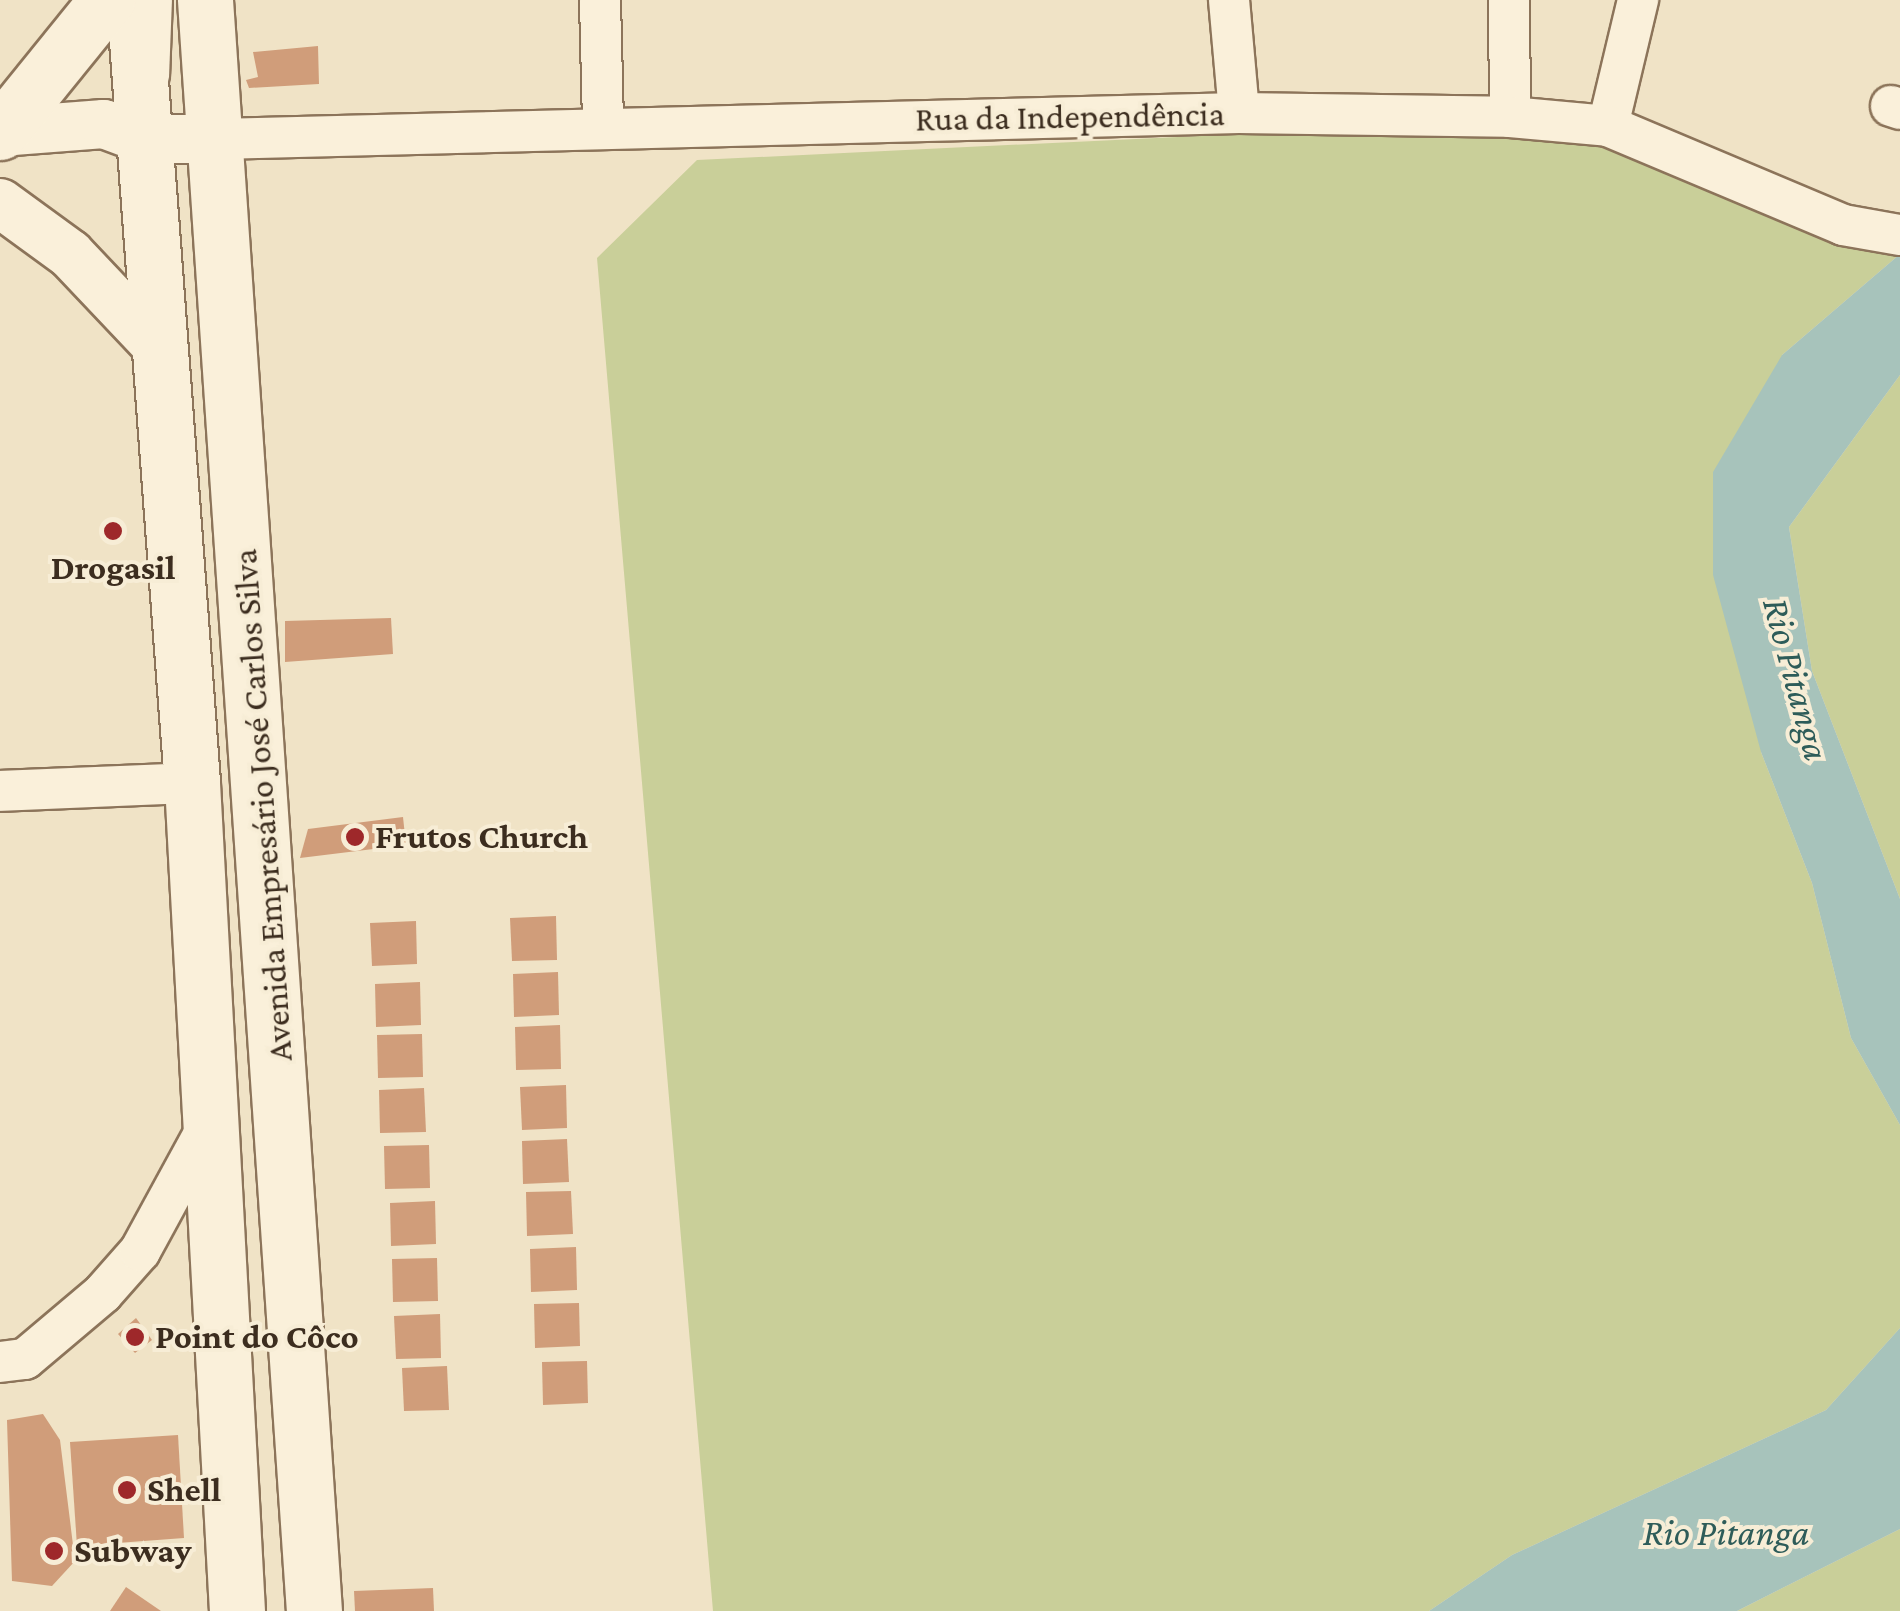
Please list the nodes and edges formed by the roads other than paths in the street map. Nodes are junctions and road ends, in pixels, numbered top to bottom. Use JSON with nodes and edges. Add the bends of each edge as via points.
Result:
{"nodes":[{"id":1,"x":108,"y":0,"type":"edge"},
{"id":2,"x":134,"y":0,"type":"edge"},
{"id":3,"x":162,"y":0,"type":"edge"},
{"id":4,"x":206,"y":0,"type":"edge"},
{"id":5,"x":600,"y":0,"type":"edge"},
{"id":6,"x":1229,"y":0,"type":"edge"},
{"id":7,"x":1509,"y":0,"type":"edge"},
{"id":8,"x":1638,"y":0,"type":"edge"},
{"id":9,"x":1239,"y":113,"type":"junction"},
{"id":10,"x":1510,"y":117,"type":"junction"},
{"id":11,"x":602,"y":126,"type":"junction"},
{"id":12,"x":1608,"y":126,"type":"junction"},
{"id":13,"x":0,"y":132,"type":"edge"},
{"id":14,"x":144,"y":139,"type":"junction"},
{"id":15,"x":218,"y":139,"type":"junction"},
{"id":16,"x":0,"y":202,"type":"edge"},
{"id":17,"x":1900,"y":235,"type":"edge"},
{"id":18,"x":155,"y":344,"type":"junction"},
{"id":19,"x":192,"y":783,"type":"junction"},
{"id":20,"x":0,"y":791,"type":"edge"},
{"id":21,"x":206,"y":1130,"type":"junction"},
{"id":22,"x":13,"y":1361,"type":"edge"},
{"id":23,"x":236,"y":1611,"type":"edge"},
{"id":24,"x":314,"y":1611,"type":"edge"}],
"edges":[{"from":1,"to":13,"type":"main road"},
{"from":2,"to":14,"type":"main road","name":"Avenida Empresário José Carlos Silva"},
{"from":3,"to":14,"type":"lane","via":[[167,42]]},
{"from":4,"to":15,"type":"main road","name":"Avenida Empresário José Carlos Silva"},
{"from":5,"to":11,"type":"street"},
{"from":6,"to":9,"type":"street"},
{"from":7,"to":10,"type":"street"},
{"from":8,"to":12,"type":"street"},
{"from":9,"to":10,"type":"street","name":"Rua da Independência"},
{"from":9,"to":11,"type":"street","name":"Rua da Independência"},
{"from":10,"to":12,"type":"street","name":"Rua da Independência"},
{"from":11,"to":15,"type":"street","name":"Rua da Independência"},
{"from":12,"to":17,"type":"street","name":"Rua da Independência","via":[[1843,225]]},
{"from":13,"to":14,"type":"street","via":[[104,124]]},
{"from":14,"to":15,"type":"street"},
{"from":14,"to":18,"type":"main road","name":"Avenida Empresário José Carlos Silva"},
{"from":15,"to":24,"type":"main road","name":"Avenida Empresário José Carlos Silva"},
{"from":16,"to":18,"type":"street","via":[[70,254]]},
{"from":18,"to":19,"type":"main road","name":"Avenida Empresário José Carlos Silva"},
{"from":19,"to":20,"type":"street"},
{"from":19,"to":21,"type":"main road","name":"Avenida Empresário José Carlos Silva"},
{"from":21,"to":22,"type":"street","via":[[140,1251]]},
{"from":21,"to":23,"type":"main road","name":"Avenida Empresário José Carlos Silva"}]}
